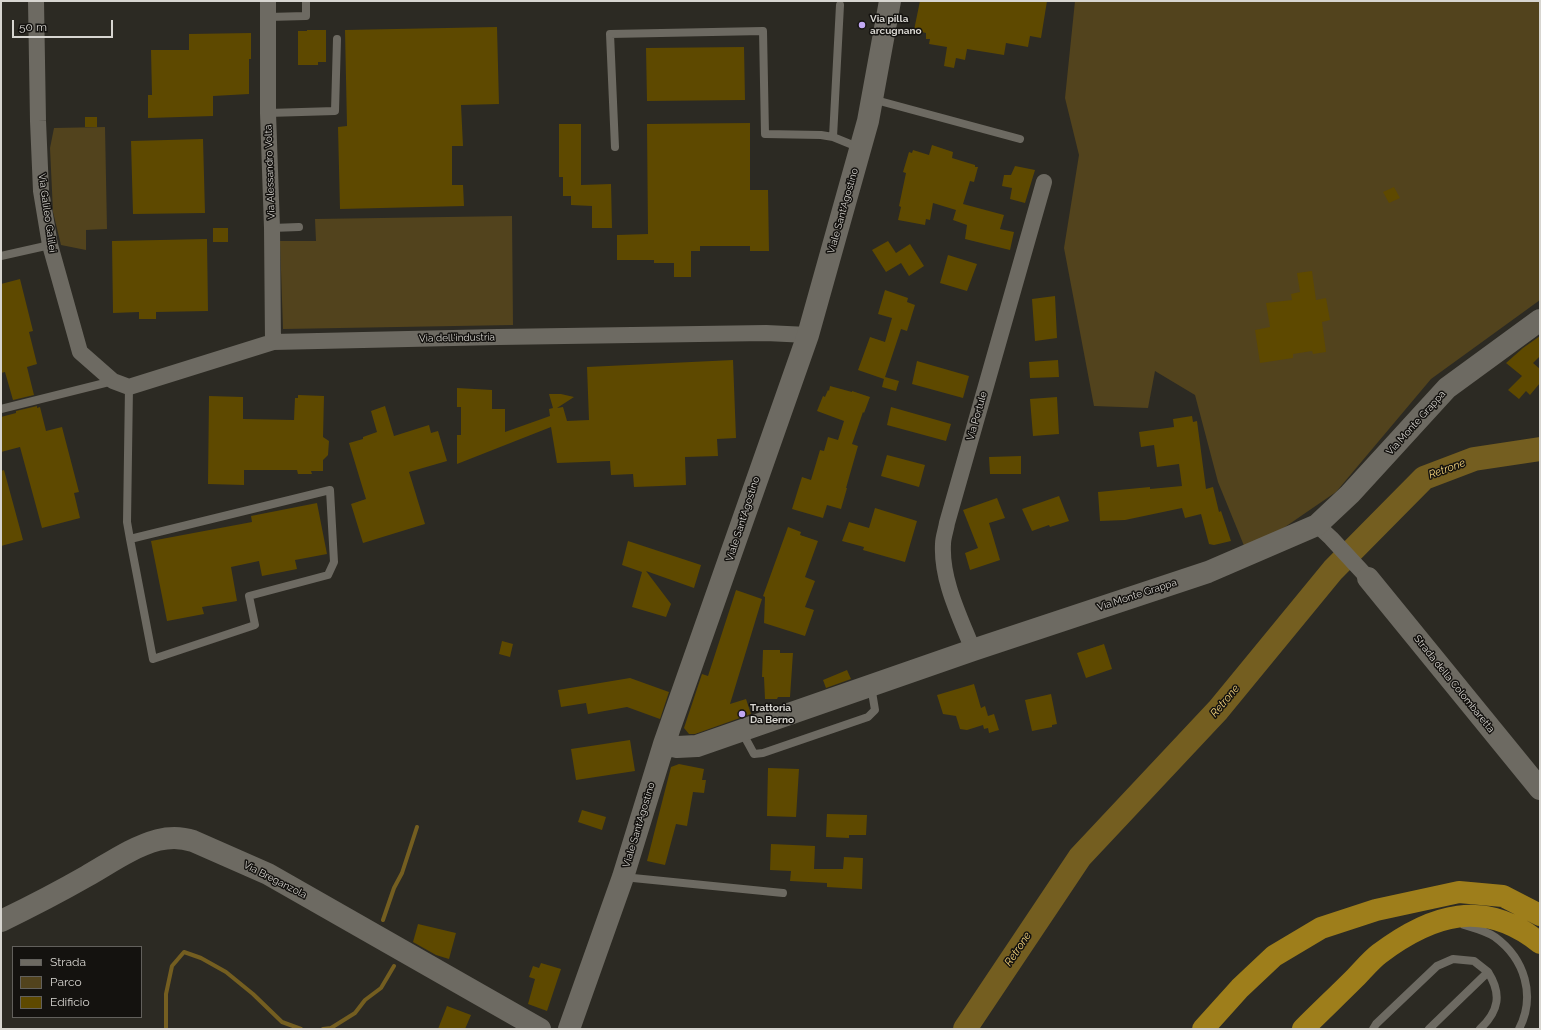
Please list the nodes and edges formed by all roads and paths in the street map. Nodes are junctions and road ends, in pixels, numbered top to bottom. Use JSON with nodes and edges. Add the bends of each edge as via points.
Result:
{"nodes":[{"id":1,"x":36,"y":1,"type":"edge"},
{"id":2,"x":268,"y":1,"type":"edge"},
{"id":3,"x":306,"y":1,"type":"edge"},
{"id":4,"x":890,"y":1,"type":"edge"},
{"id":5,"x":840,"y":5,"type":"dead end"},
{"id":6,"x":268,"y":18,"type":"junction"},
{"id":7,"x":337,"y":39,"type":"dead end"},
{"id":8,"x":872,"y":99,"type":"junction"},
{"id":9,"x":268,"y":113,"type":"junction"},
{"id":10,"x":833,"y":137,"type":"junction"},
{"id":11,"x":1020,"y":139,"type":"dead end"},
{"id":12,"x":615,"y":147,"type":"dead end"},
{"id":13,"x":860,"y":149,"type":"junction"},
{"id":14,"x":1044,"y":182,"type":"dead end"},
{"id":15,"x":299,"y":226,"type":"dead end"},
{"id":16,"x":272,"y":228,"type":"junction"},
{"id":17,"x":50,"y":245,"type":"junction"},
{"id":18,"x":1,"y":256,"type":"edge"},
{"id":19,"x":1540,"y":320,"type":"edge"},
{"id":20,"x":808,"y":335,"type":"junction"},
{"id":21,"x":273,"y":342,"type":"junction"},
{"id":22,"x":113,"y":381,"type":"junction"},
{"id":23,"x":129,"y":387,"type":"junction"},
{"id":24,"x":1,"y":409,"type":"edge"},
{"id":25,"x":1324,"y":531,"type":"junction"},
{"id":26,"x":130,"y":539,"type":"junction"},
{"id":27,"x":1368,"y":578,"type":"joint"},
{"id":28,"x":973,"y":650,"type":"junction"},
{"id":29,"x":871,"y":686,"type":"junction"},
{"id":30,"x":742,"y":731,"type":"junction"},
{"id":31,"x":664,"y":744,"type":"junction"},
{"id":32,"x":1540,"y":789,"type":"edge"},
{"id":33,"x":623,"y":877,"type":"junction"},
{"id":34,"x":783,"y":893,"type":"dead end"},
{"id":35,"x":1540,"y":915,"type":"edge"},
{"id":36,"x":1441,"y":920,"type":"junction"},
{"id":37,"x":1,"y":921,"type":"edge"},
{"id":38,"x":1540,"y":943,"type":"edge"},
{"id":39,"x":1488,"y":972,"type":"junction"},
{"id":40,"x":540,"y":1029,"type":"edge"},
{"id":41,"x":569,"y":1029,"type":"edge"},
{"id":42,"x":1203,"y":1029,"type":"edge"},
{"id":43,"x":1303,"y":1029,"type":"edge"},
{"id":44,"x":1373,"y":1029,"type":"edge"},
{"id":45,"x":1429,"y":1029,"type":"edge"},
{"id":46,"x":1480,"y":1029,"type":"edge"},
{"id":47,"x":1519,"y":1029,"type":"edge"}],
"edges":[{"from":1,"to":17,"type":"street","name":"Via Galileo Galilei","via":[[42,191]]},
{"from":2,"to":6,"type":"street","name":"Via Alessandro Volta"},
{"from":3,"to":6,"type":"lane","via":[[306,16]]},
{"from":4,"to":8,"type":"street","name":"Viale Sant'Agostino"},
{"from":5,"to":10,"type":"lane"},
{"from":6,"to":9,"type":"street","name":"Via Alessandro Volta"},
{"from":7,"to":9,"type":"lane","via":[[335,110]]},
{"from":8,"to":11,"type":"lane"},
{"from":8,"to":13,"type":"street","name":"Viale Sant'Agostino"},
{"from":9,"to":16,"type":"street","name":"Via Alessandro Volta"},
{"from":10,"to":12,"type":"lane","via":[[765,134],[763,31],[610,34]]},
{"from":10,"to":13,"type":"lane"},
{"from":13,"to":20,"type":"street","name":"Viale Sant'Agostino"},
{"from":14,"to":28,"type":"street","name":"Via Portule","via":[[943,543],[948,586]]},
{"from":15,"to":16,"type":"lane"},
{"from":16,"to":21,"type":"street","name":"Via Alessandro Volta"},
{"from":17,"to":18,"type":"lane"},
{"from":17,"to":22,"type":"street","name":"Via Galileo Galilei","via":[[80,352]]},
{"from":19,"to":25,"type":"street","name":"Via Monte Grappa","via":[[1447,388],[1350,494]]},
{"from":20,"to":21,"type":"street","name":"Via dell'industria","via":[[766,333],[506,336]]},
{"from":20,"to":31,"type":"street","name":"Viale Sant'Agostino"},
{"from":21,"to":23,"type":"street","name":"Via dell'industria"},
{"from":22,"to":23,"type":"street"},
{"from":22,"to":24,"type":"lane"},
{"from":23,"to":26,"type":"lane","via":[[126,522]]},
{"from":25,"to":27,"type":"street"},
{"from":25,"to":28,"type":"street","name":"Via Monte Grappa"},
{"from":26,"to":26,"type":"lane","via":[[153,659],[255,625],[249,596],[328,575],[334,562],[330,490]]},
{"from":27,"to":32,"type":"street","name":"Strada della Colombaretta"},
{"from":28,"to":29,"type":"street","name":"Via Monte Grappa"},
{"from":29,"to":30,"type":"street","name":"Via Monte Grappa"},
{"from":29,"to":30,"type":"lane","via":[[875,710],[868,717],[763,753],[754,754]]},
{"from":30,"to":31,"type":"street","name":"Via Monte Grappa","via":[[697,746],[677,747]]},
{"from":31,"to":33,"type":"street","name":"Viale Sant'Agostino"},
{"from":33,"to":34,"type":"lane"},
{"from":33,"to":41,"type":"street","name":"Viale Sant'Agostino"},
{"from":35,"to":42,"type":"highway","via":[[1503,896],[1459,892],[1376,910],[1321,928],[1274,956],[1240,988]]},
{"from":36,"to":38,"type":"highway","via":[[1482,916],[1516,926]]},
{"from":36,"to":43,"type":"highway","via":[[1407,936],[1378,955]]},
{"from":36,"to":47,"type":"lane","via":[[1475,928],[1495,937],[1514,955],[1522,969],[1528,991],[1523,1022]]},
{"from":37,"to":40,"type":"street","name":"Via Breganzola","via":[[47,899],[135,848],[157,840],[182,837],[268,874]]},
{"from":39,"to":44,"type":"lane","via":[[1474,961],[1453,959],[1437,966]]},
{"from":39,"to":45,"type":"lane"},
{"from":39,"to":46,"type":"lane","via":[[1495,982],[1495,1011]]}]}
